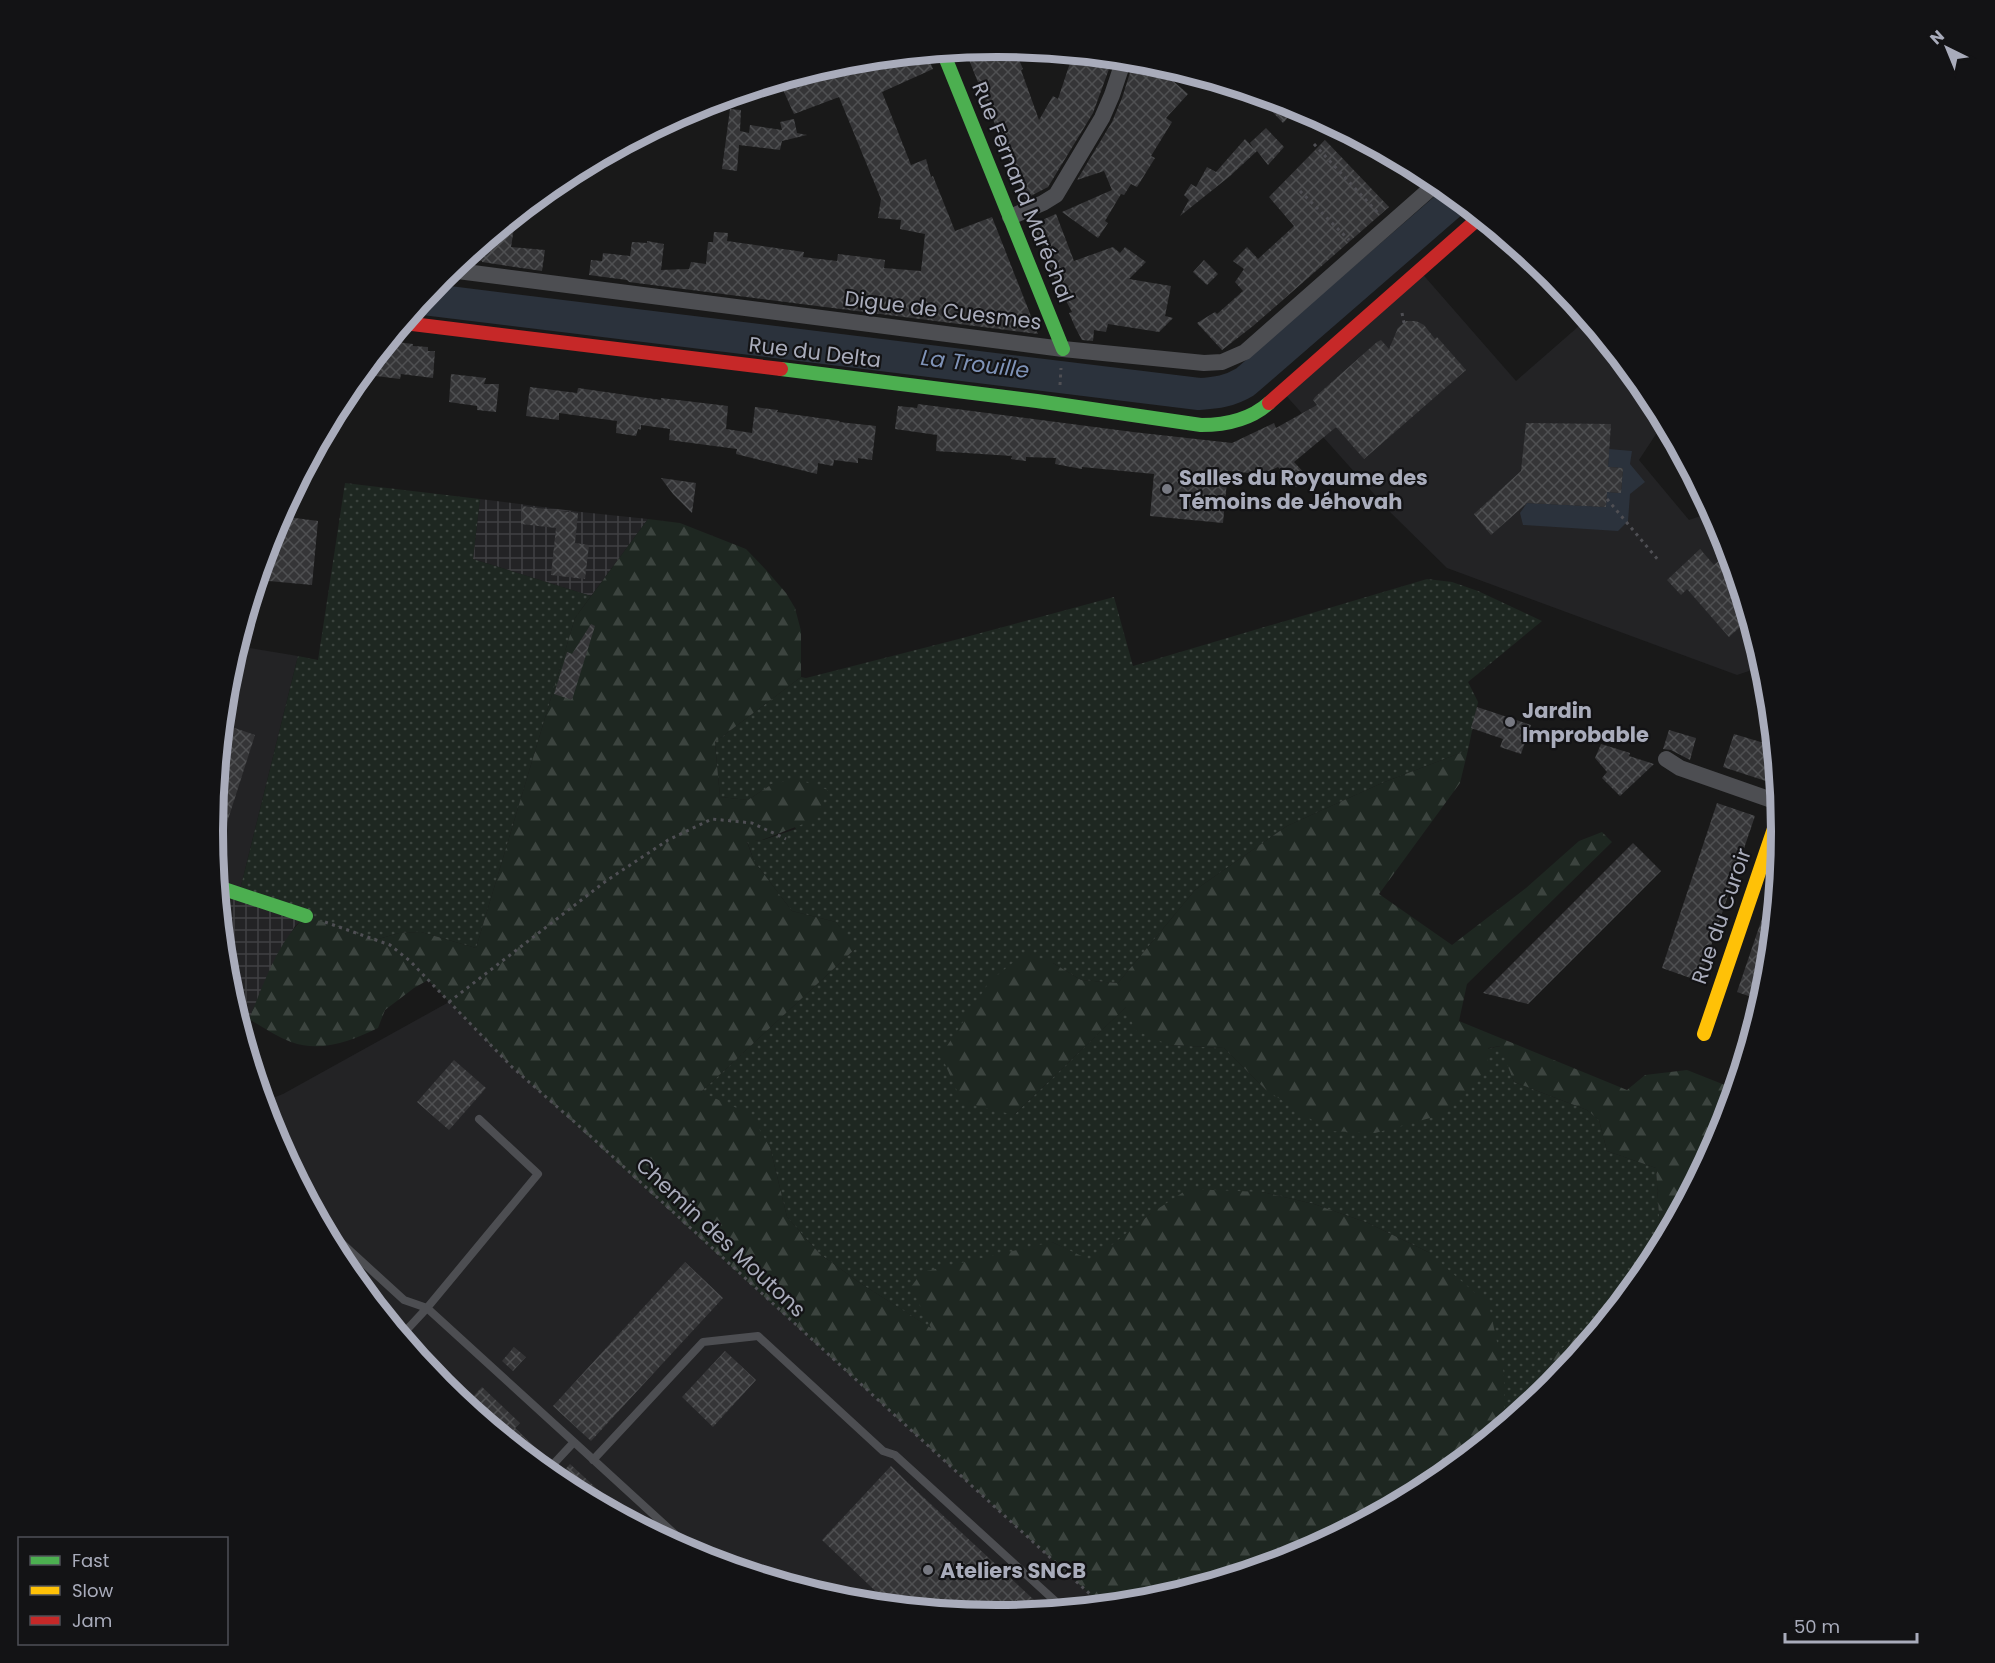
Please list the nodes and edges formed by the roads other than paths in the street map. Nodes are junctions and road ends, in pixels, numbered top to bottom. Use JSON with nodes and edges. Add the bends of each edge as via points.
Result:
{"nodes":[{"id":1,"x":947,"y":59,"type":"edge"},
{"id":2,"x":1121,"y":68,"type":"edge"},
{"id":3,"x":1430,"y":189,"type":"edge"},
{"id":4,"x":1010,"y":217,"type":"junction"},
{"id":5,"x":1475,"y":222,"type":"edge"},
{"id":6,"x":463,"y":272,"type":"edge"},
{"id":7,"x":412,"y":324,"type":"edge"},
{"id":8,"x":1063,"y":354,"type":"junction"},
{"id":9,"x":1665,"y":759,"type":"dead end"},
{"id":10,"x":1771,"y":800,"type":"edge"},
{"id":11,"x":1772,"y":835,"type":"edge"},
{"id":12,"x":226,"y":890,"type":"edge"},
{"id":13,"x":306,"y":916,"type":"road end"},
{"id":14,"x":1704,"y":1034,"type":"dead end"},
{"id":15,"x":479,"y":1119,"type":"dead end"},
{"id":16,"x":343,"y":1244,"type":"edge"},
{"id":17,"x":427,"y":1308,"type":"junction"},
{"id":18,"x":406,"y":1331,"type":"edge"},
{"id":19,"x":574,"y":1442,"type":"junction"},
{"id":20,"x":593,"y":1460,"type":"junction"},
{"id":21,"x":553,"y":1465,"type":"edge"},
{"id":22,"x":677,"y":1536,"type":"edge"},
{"id":23,"x":1057,"y":1603,"type":"edge"}],
"edges":[{"from":1,"to":4,"type":"street","name":"Rue Fernand Maréchal"},
{"from":2,"to":4,"type":"street","via":[[1102,118],[1056,195]]},
{"from":3,"to":8,"type":"street","name":"Digue de Cuesmes","via":[[1245,352],[1222,362],[1204,363]]},
{"from":4,"to":8,"type":"street","name":"Rue Fernand Maréchal"},
{"from":5,"to":7,"type":"street","name":"Rue du Delta","via":[[1261,410],[1226,425],[1201,425]]},
{"from":6,"to":8,"type":"street","name":"Digue de Cuesmes"},
{"from":9,"to":10,"type":"street","via":[[1680,768]]},
{"from":11,"to":14,"type":"street","name":"Rue du Curoir"},
{"from":12,"to":13,"type":"street"},
{"from":15,"to":17,"type":"lane","via":[[538,1174]]},
{"from":16,"to":17,"type":"lane","via":[[404,1300]]},
{"from":17,"to":18,"type":"lane"},
{"from":17,"to":19,"type":"lane"},
{"from":19,"to":20,"type":"lane"},
{"from":19,"to":21,"type":"lane"},
{"from":20,"to":22,"type":"lane"},
{"from":20,"to":23,"type":"lane","via":[[703,1342],[758,1336]]}]}
